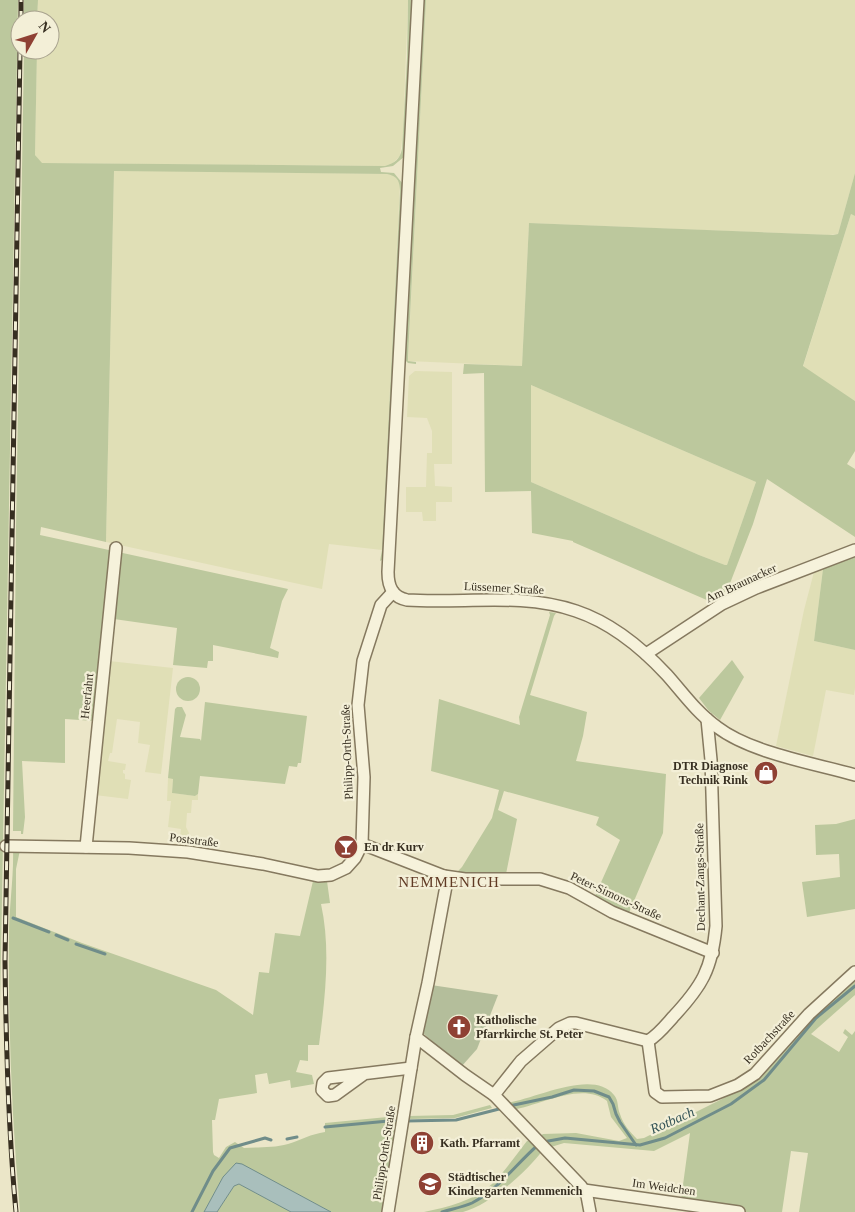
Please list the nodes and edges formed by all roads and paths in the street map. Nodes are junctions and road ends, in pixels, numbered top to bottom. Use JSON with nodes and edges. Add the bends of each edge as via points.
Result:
{"nodes":[{"id":1,"x":418,"y":0,"type":"edge"},
{"id":2,"x":116,"y":548,"type":"dead end"},
{"id":3,"x":855,"y":550,"type":"edge"},
{"id":4,"x":393,"y":592,"type":"junction"},
{"id":5,"x":646,"y":654,"type":"junction"},
{"id":6,"x":707,"y":719,"type":"junction"},
{"id":7,"x":855,"y":775,"type":"edge"},
{"id":8,"x":362,"y":844,"type":"junction"},
{"id":9,"x":6,"y":846,"type":"dead end"},
{"id":10,"x":86,"y":847,"type":"junction"},
{"id":11,"x":444,"y":876,"type":"junction"},
{"id":12,"x":713,"y":953,"type":"junction"},
{"id":13,"x":855,"y":972,"type":"edge"},
{"id":14,"x":416,"y":1036,"type":"junction"},
{"id":15,"x":648,"y":1041,"type":"junction"},
{"id":16,"x":411,"y":1068,"type":"junction"},
{"id":17,"x":364,"y":1074,"type":"dead end"},
{"id":18,"x":494,"y":1095,"type":"junction"},
{"id":19,"x":584,"y":1190,"type":"junction"},
{"id":20,"x":388,"y":1212,"type":"edge"},
{"id":21,"x":590,"y":1212,"type":"edge"},
{"id":22,"x":739,"y":1212,"type":"edge"}],
"edges":[{"from":1,"to":4,"type":"street","via":[[388,572]]},
{"from":2,"to":10,"type":"street","name":"Heerfahrt"},
{"from":3,"to":5,"type":"street","name":"Am Braunacker","via":[[722,604]]},
{"from":4,"to":5,"type":"street","name":"Lüssemer Straße","via":[[407,600],[525,600],[555,605],[606,624]]},
{"from":4,"to":8,"type":"street","name":"Philipp-Orth-Straße","via":[[381,605],[363,661],[358,705],[364,777]]},
{"from":5,"to":6,"type":"street","name":"Lüssemer Straße"},
{"from":6,"to":7,"type":"street","name":"Lüssemer Straße","via":[[747,744]]},
{"from":6,"to":12,"type":"street","name":"Dechant-Zangs-Straße","via":[[716,926]]},
{"from":8,"to":10,"type":"street","name":"Poststraße","via":[[349,865],[336,873],[322,876],[205,854]]},
{"from":8,"to":11,"type":"street"},
{"from":9,"to":10,"type":"street","name":"Poststraße"},
{"from":11,"to":12,"type":"street","name":"Peter-Simons-Straße","via":[[540,879],[569,888],[612,912]]},
{"from":11,"to":14,"type":"street","name":"Philipp-Orth-Straße","via":[[446,891]]},
{"from":12,"to":15,"type":"street","name":"Dechant-Zangs-Straße","via":[[703,981],[695,992]]},
{"from":13,"to":15,"type":"street","name":"Rotbachstraße","via":[[809,1014],[755,1074],[738,1086],[710,1096],[662,1097],[655,1092]]},
{"from":14,"to":16,"type":"street","name":"Philipp-Orth-Straße"},
{"from":14,"to":18,"type":"street"},
{"from":15,"to":18,"type":"street","via":[[570,1023],[530,1052]]},
{"from":16,"to":17,"type":"street"},
{"from":16,"to":20,"type":"street","name":"Philipp-Orth-Straße"},
{"from":18,"to":19,"type":"street"},
{"from":19,"to":21,"type":"street"},
{"from":19,"to":22,"type":"street","name":"Im Weidchen"}]}
